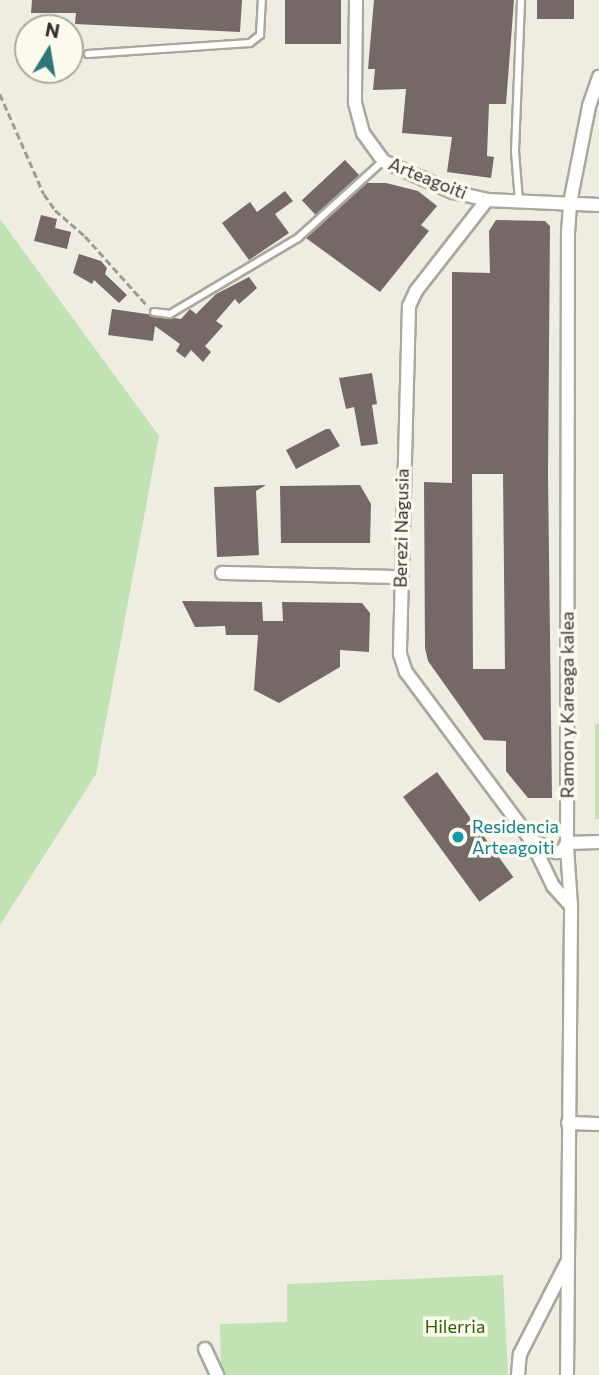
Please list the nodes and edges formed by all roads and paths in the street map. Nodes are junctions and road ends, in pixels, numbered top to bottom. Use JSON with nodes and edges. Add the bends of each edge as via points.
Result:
{"nodes":[{"id":1,"x":262,"y":0,"type":"edge"},
{"id":2,"x":356,"y":0,"type":"edge"},
{"id":3,"x":521,"y":0,"type":"edge"},
{"id":4,"x":88,"y":54,"type":"dead end"},
{"id":5,"x":599,"y":77,"type":"edge"},
{"id":6,"x":0,"y":94,"type":"edge"},
{"id":7,"x":383,"y":161,"type":"junction"},
{"id":8,"x":487,"y":200,"type":"junction"},
{"id":9,"x":519,"y":201,"type":"junction"},
{"id":10,"x":570,"y":203,"type":"junction"},
{"id":11,"x":599,"y":205,"type":"edge"},
{"id":12,"x":154,"y":312,"type":"joint"},
{"id":13,"x":222,"y":573,"type":"dead end"},
{"id":14,"x":400,"y":577,"type":"junction"},
{"id":15,"x":531,"y":840,"type":"junction"},
{"id":16,"x":599,"y":842,"type":"edge"},
{"id":17,"x":566,"y":843,"type":"junction"},
{"id":18,"x":545,"y":867,"type":"junction"},
{"id":19,"x":567,"y":871,"type":"junction"},
{"id":20,"x":571,"y":906,"type":"junction"},
{"id":21,"x":568,"y":1123,"type":"junction"},
{"id":22,"x":599,"y":1124,"type":"edge"},
{"id":23,"x":567,"y":1262,"type":"junction"},
{"id":24,"x":205,"y":1349,"type":"dead end"},
{"id":25,"x":217,"y":1375,"type":"edge"},
{"id":26,"x":518,"y":1375,"type":"edge"},
{"id":27,"x":567,"y":1375,"type":"edge"}],
"edges":[{"from":1,"to":4,"type":"lane","via":[[260,35],[250,43]]},
{"from":2,"to":7,"type":"street","name":"Arteagoiti","via":[[355,103],[363,133]]},
{"from":3,"to":9,"type":"lane","via":[[515,152]]},
{"from":5,"to":10,"type":"street","name":"Ramon y Kareaga kalea"},
{"from":6,"to":12,"type":"path","via":[[35,179],[55,210]]},
{"from":7,"to":8,"type":"street","name":"Arteagoiti","via":[[453,192]]},
{"from":7,"to":12,"type":"lane","via":[[298,237],[170,314]]},
{"from":8,"to":9,"type":"street","name":"Arteagoiti"},
{"from":8,"to":14,"type":"street","name":"Berezi Nagusia","via":[[415,291],[409,306]]},
{"from":9,"to":10,"type":"street","name":"Arteagoiti"},
{"from":10,"to":11,"type":"street","name":"Arteagoiti"},
{"from":10,"to":17,"type":"street","name":"Ramon y Kareaga kalea"},
{"from":13,"to":14,"type":"street"},
{"from":14,"to":15,"type":"street","name":"Berezi Nagusia","via":[[400,654],[406,672]]},
{"from":15,"to":17,"type":"street","via":[[556,852],[562,852]]},
{"from":15,"to":18,"type":"street","name":"Berezi Nagusia"},
{"from":16,"to":17,"type":"street"},
{"from":17,"to":19,"type":"street","name":"Ramon y Kareaga kalea"},
{"from":18,"to":19,"type":"street","via":[[558,874]]},
{"from":18,"to":20,"type":"street","name":"Berezi Nagusia","via":[[553,887]]},
{"from":19,"to":20,"type":"street","name":"Ramon y Kareaga kalea"},
{"from":20,"to":21,"type":"street","name":"Ramon y Kareaga kalea"},
{"from":21,"to":22,"type":"street"},
{"from":21,"to":23,"type":"street","name":"Ramon y Kareaga kalea"},
{"from":23,"to":26,"type":"street","via":[[520,1354]]},
{"from":23,"to":27,"type":"street","name":"Ramon y Kareaga kalea"},
{"from":24,"to":25,"type":"street"}]}
